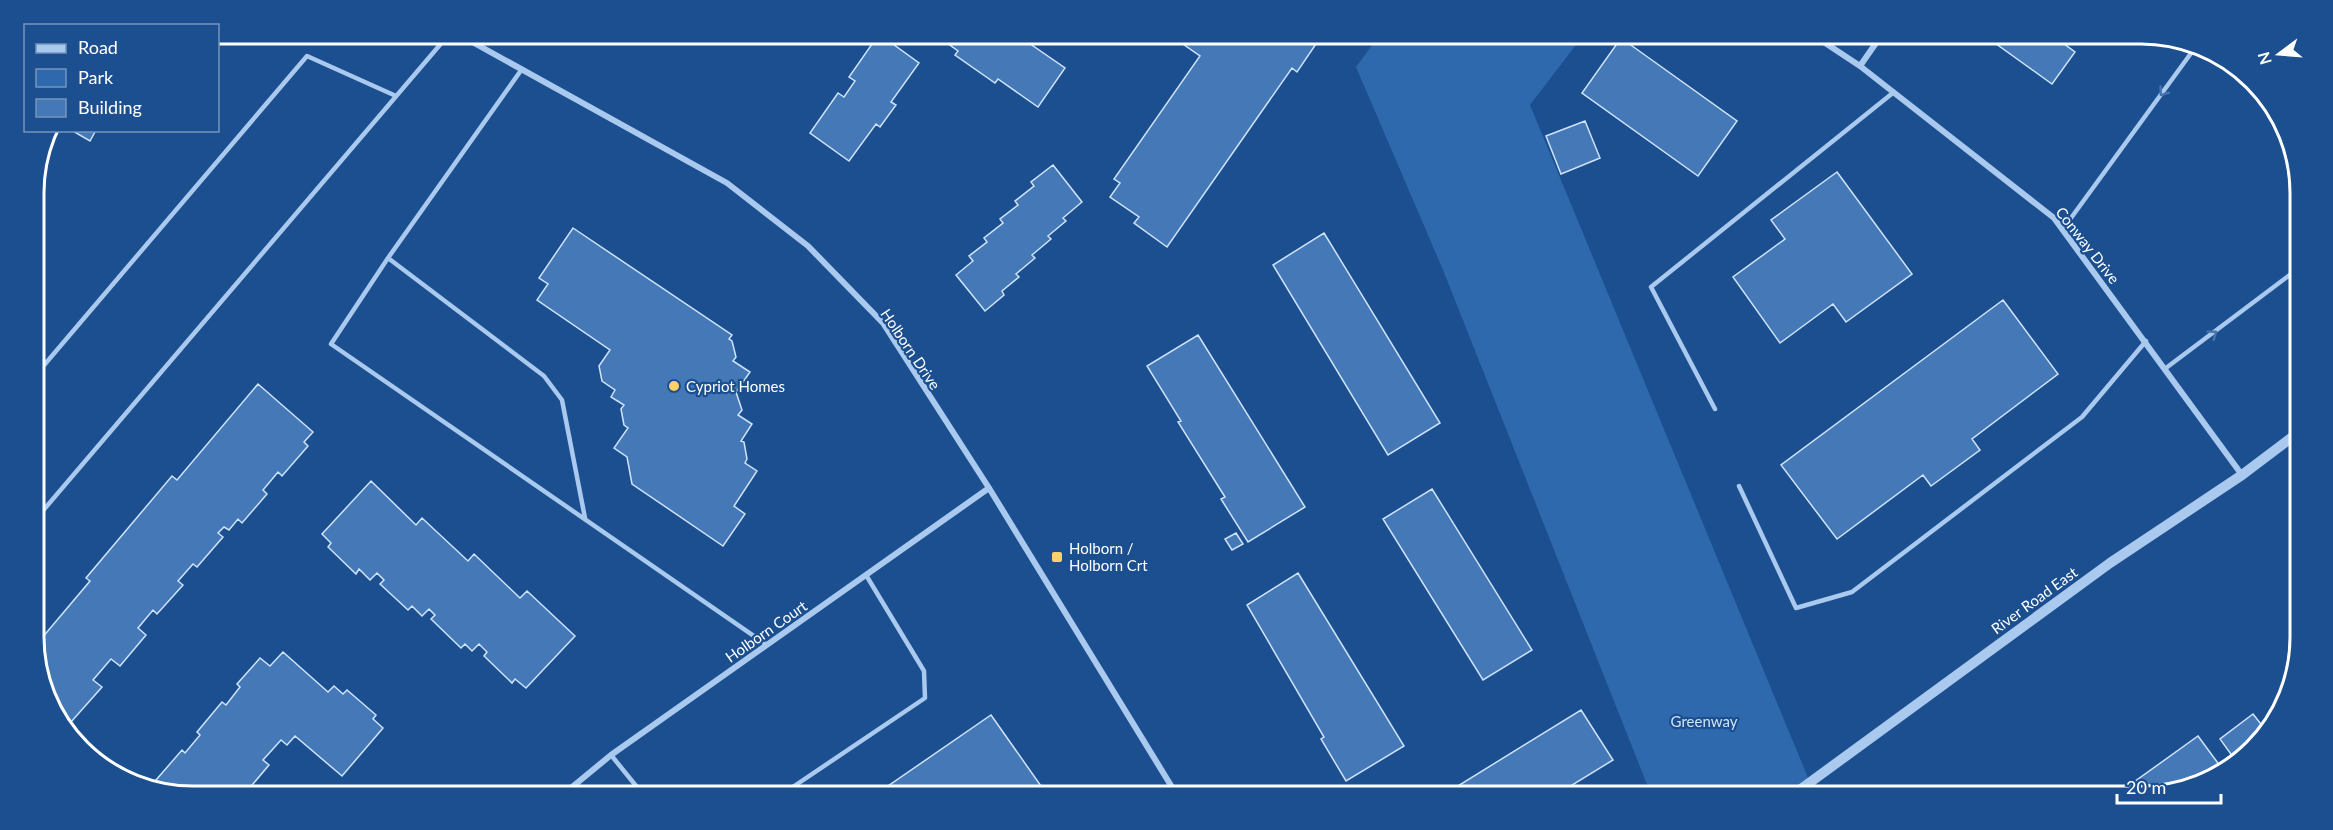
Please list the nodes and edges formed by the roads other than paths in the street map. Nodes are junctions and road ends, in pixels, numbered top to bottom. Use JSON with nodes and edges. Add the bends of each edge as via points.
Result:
{"nodes":[{"id":1,"x":441,"y":43,"type":"edge"},
{"id":2,"x":474,"y":43,"type":"edge"},
{"id":3,"x":1825,"y":43,"type":"edge"},
{"id":4,"x":1876,"y":43,"type":"edge"},
{"id":5,"x":2192,"y":52,"type":"edge"},
{"id":6,"x":1860,"y":66,"type":"junction"},
{"id":7,"x":522,"y":69,"type":"junction"},
{"id":8,"x":1894,"y":92,"type":"junction"},
{"id":9,"x":396,"y":96,"type":"junction"},
{"id":10,"x":2063,"y":229,"type":"junction"},
{"id":11,"x":388,"y":258,"type":"junction"},
{"id":12,"x":2290,"y":275,"type":"edge"},
{"id":13,"x":2146,"y":341,"type":"junction"},
{"id":14,"x":44,"y":366,"type":"edge"},
{"id":15,"x":2166,"y":368,"type":"junction"},
{"id":16,"x":1715,"y":409,"type":"dead end"},
{"id":17,"x":2290,"y":439,"type":"edge"},
{"id":18,"x":2242,"y":475,"type":"junction"},
{"id":19,"x":1739,"y":486,"type":"dead end"},
{"id":20,"x":989,"y":489,"type":"junction"},
{"id":21,"x":43,"y":510,"type":"edge"},
{"id":22,"x":585,"y":518,"type":"junction"},
{"id":23,"x":866,"y":575,"type":"junction"},
{"id":24,"x":767,"y":645,"type":"junction"},
{"id":25,"x":611,"y":755,"type":"junction"},
{"id":26,"x":573,"y":786,"type":"edge"},
{"id":27,"x":636,"y":786,"type":"edge"},
{"id":28,"x":794,"y":786,"type":"edge"},
{"id":29,"x":1171,"y":786,"type":"edge"},
{"id":30,"x":1805,"y":786,"type":"edge"}],
"edges":[{"from":1,"to":9,"type":"lane"},
{"from":2,"to":7,"type":"street","name":"Holborn Drive"},
{"from":3,"to":6,"type":"street","name":"Conway Drive"},
{"from":4,"to":6,"type":"street"},
{"from":5,"to":10,"type":"lane","one_way":true},
{"from":6,"to":8,"type":"street","name":"Conway Drive"},
{"from":7,"to":11,"type":"lane"},
{"from":7,"to":20,"type":"street","name":"Holborn Drive","via":[[727,183],[808,246],[883,323]]},
{"from":8,"to":10,"type":"street","name":"Conway Drive"},
{"from":8,"to":16,"type":"lane","via":[[1651,287]]},
{"from":9,"to":14,"type":"lane","via":[[307,56]]},
{"from":9,"to":21,"type":"lane"},
{"from":10,"to":13,"type":"street","name":"Conway Drive"},
{"from":11,"to":22,"type":"lane","via":[[544,376],[562,400]]},
{"from":11,"to":22,"type":"lane","via":[[331,344]]},
{"from":15,"to":12,"type":"lane","one_way":true},
{"from":13,"to":15,"type":"street","name":"Conway Drive"},
{"from":13,"to":19,"type":"lane","via":[[2082,417],[1852,592],[1796,608]]},
{"from":15,"to":18,"type":"street","name":"Conway Drive"},
{"from":17,"to":18,"type":"street","name":"River Road East"},
{"from":18,"to":30,"type":"street","name":"River Road East","via":[[2101,569]]},
{"from":20,"to":23,"type":"street","name":"Holborn Court"},
{"from":20,"to":29,"type":"street","name":"Holborn Drive"},
{"from":22,"to":24,"type":"lane"},
{"from":23,"to":24,"type":"street","name":"Holborn Court"},
{"from":23,"to":28,"type":"lane","via":[[924,671],[925,698]]},
{"from":24,"to":25,"type":"street","name":"Holborn Court"},
{"from":25,"to":26,"type":"street","name":"Holborn Court"},
{"from":25,"to":27,"type":"lane"}]}
